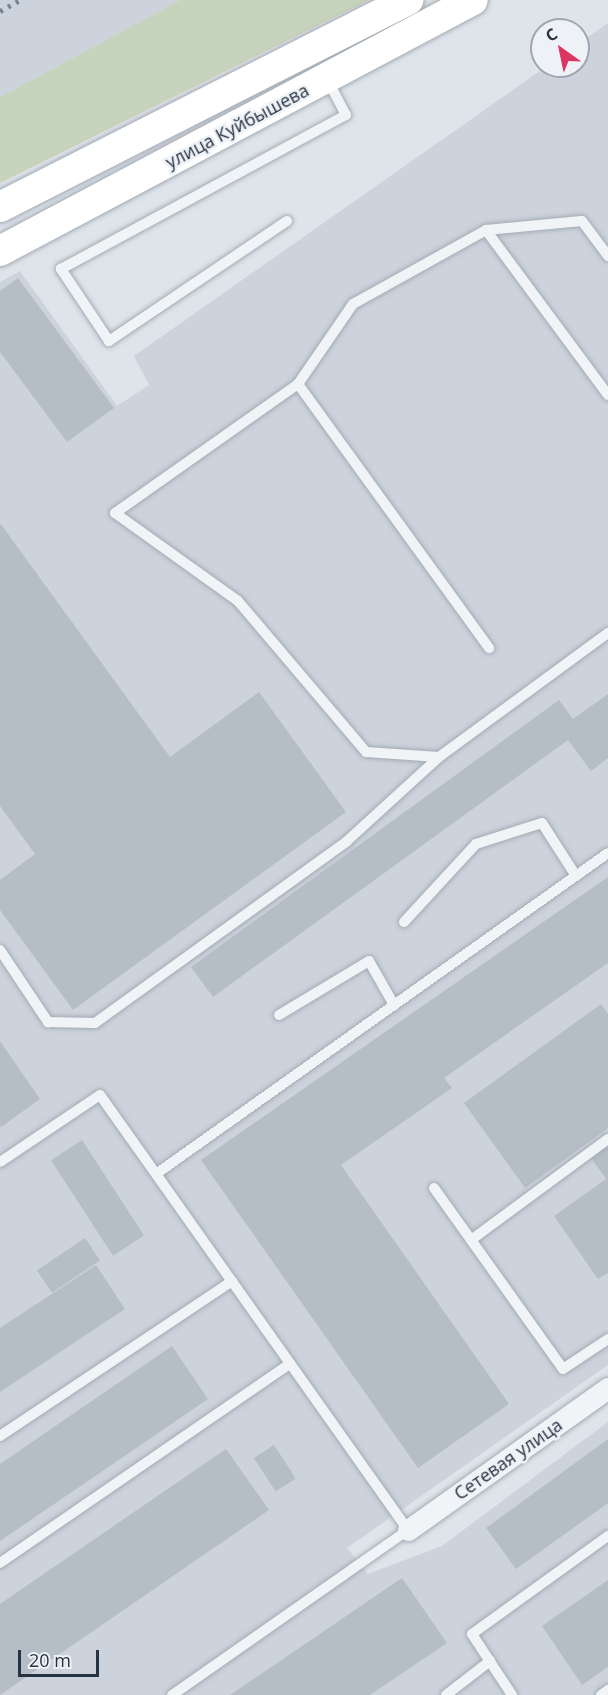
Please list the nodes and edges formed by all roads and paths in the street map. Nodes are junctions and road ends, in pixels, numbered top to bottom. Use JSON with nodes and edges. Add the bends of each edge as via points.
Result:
{"nodes":[{"id":1,"x":408,"y":0,"type":"edge"},
{"id":2,"x":473,"y":0,"type":"edge"},
{"id":3,"x":265,"y":74,"type":"junction"},
{"id":4,"x":327,"y":79,"type":"junction"},
{"id":5,"x":280,"y":103,"type":"junction"},
{"id":6,"x":0,"y":207,"type":"edge"},
{"id":7,"x":287,"y":221,"type":"dead end"},
{"id":8,"x":486,"y":230,"type":"junction"},
{"id":9,"x":0,"y":251,"type":"edge"},
{"id":10,"x":608,"y":256,"type":"edge"},
{"id":11,"x":298,"y":384,"type":"junction"},
{"id":12,"x":608,"y":395,"type":"edge"},
{"id":13,"x":608,"y":633,"type":"edge"},
{"id":14,"x":489,"y":648,"type":"dead end"},
{"id":15,"x":439,"y":757,"type":"junction"},
{"id":16,"x":608,"y":853,"type":"edge"},
{"id":17,"x":576,"y":876,"type":"junction"},
{"id":18,"x":404,"y":922,"type":"dead end"},
{"id":19,"x":0,"y":950,"type":"edge"},
{"id":20,"x":394,"y":1005,"type":"junction"},
{"id":21,"x":279,"y":1014,"type":"dead end"},
{"id":22,"x":608,"y":1139,"type":"edge"},
{"id":23,"x":0,"y":1162,"type":"edge"},
{"id":24,"x":156,"y":1174,"type":"junction"},
{"id":25,"x":434,"y":1188,"type":"dead end"},
{"id":26,"x":471,"y":1240,"type":"junction"},
{"id":27,"x":232,"y":1281,"type":"junction"},
{"id":28,"x":608,"y":1340,"type":"edge"},
{"id":29,"x":290,"y":1364,"type":"junction"},
{"id":30,"x":608,"y":1388,"type":"edge"},
{"id":31,"x":0,"y":1436,"type":"edge"},
{"id":32,"x":408,"y":1530,"type":"junction"},
{"id":33,"x":608,"y":1536,"type":"edge"},
{"id":34,"x":0,"y":1563,"type":"edge"},
{"id":35,"x":490,"y":1661,"type":"junction"},
{"id":36,"x":608,"y":1690,"type":"edge"},
{"id":37,"x":172,"y":1695,"type":"edge"},
{"id":38,"x":446,"y":1695,"type":"edge"},
{"id":39,"x":512,"y":1695,"type":"edge"},
{"id":40,"x":601,"y":1695,"type":"edge"}],
"edges":[{"from":1,"to":3,"type":"main road","name":"улица Куйбышева"},
{"from":2,"to":4,"type":"main road","name":"улица Куйбышева"},
{"from":3,"to":5,"type":"main road"},
{"from":3,"to":6,"type":"main road","name":"улица Куйбышева"},
{"from":4,"to":5,"type":"main road","name":"улица Куйбышева"},
{"from":4,"to":7,"type":"lane","via":[[346,116],[61,268],[109,341]]},
{"from":5,"to":9,"type":"main road","name":"улица Куйбышева"},
{"from":8,"to":10,"type":"lane","via":[[582,220]]},
{"from":8,"to":11,"type":"lane","via":[[353,304]]},
{"from":8,"to":12,"type":"lane"},
{"from":11,"to":14,"type":"lane"},
{"from":11,"to":15,"type":"lane","via":[[115,513],[238,601],[366,752]]},
{"from":13,"to":15,"type":"lane"},
{"from":15,"to":19,"type":"lane","via":[[347,841],[95,1023],[48,1022]]},
{"from":16,"to":17,"type":"lane"},
{"from":17,"to":18,"type":"lane","via":[[542,823],[476,844]]},
{"from":17,"to":20,"type":"lane"},
{"from":20,"to":21,"type":"lane","via":[[369,961]]},
{"from":20,"to":24,"type":"lane"},
{"from":22,"to":26,"type":"lane"},
{"from":23,"to":24,"type":"lane","via":[[100,1095]]},
{"from":24,"to":27,"type":"lane"},
{"from":25,"to":26,"type":"lane"},
{"from":26,"to":28,"type":"lane","via":[[563,1369]]},
{"from":27,"to":29,"type":"lane"},
{"from":27,"to":31,"type":"lane"},
{"from":29,"to":32,"type":"lane"},
{"from":29,"to":34,"type":"lane"},
{"from":30,"to":32,"type":"street","name":"Сетевая улица"},
{"from":32,"to":37,"type":"lane"},
{"from":33,"to":35,"type":"lane","via":[[472,1634]]},
{"from":35,"to":38,"type":"lane"},
{"from":35,"to":39,"type":"lane"},
{"from":36,"to":40,"type":"lane"}]}
